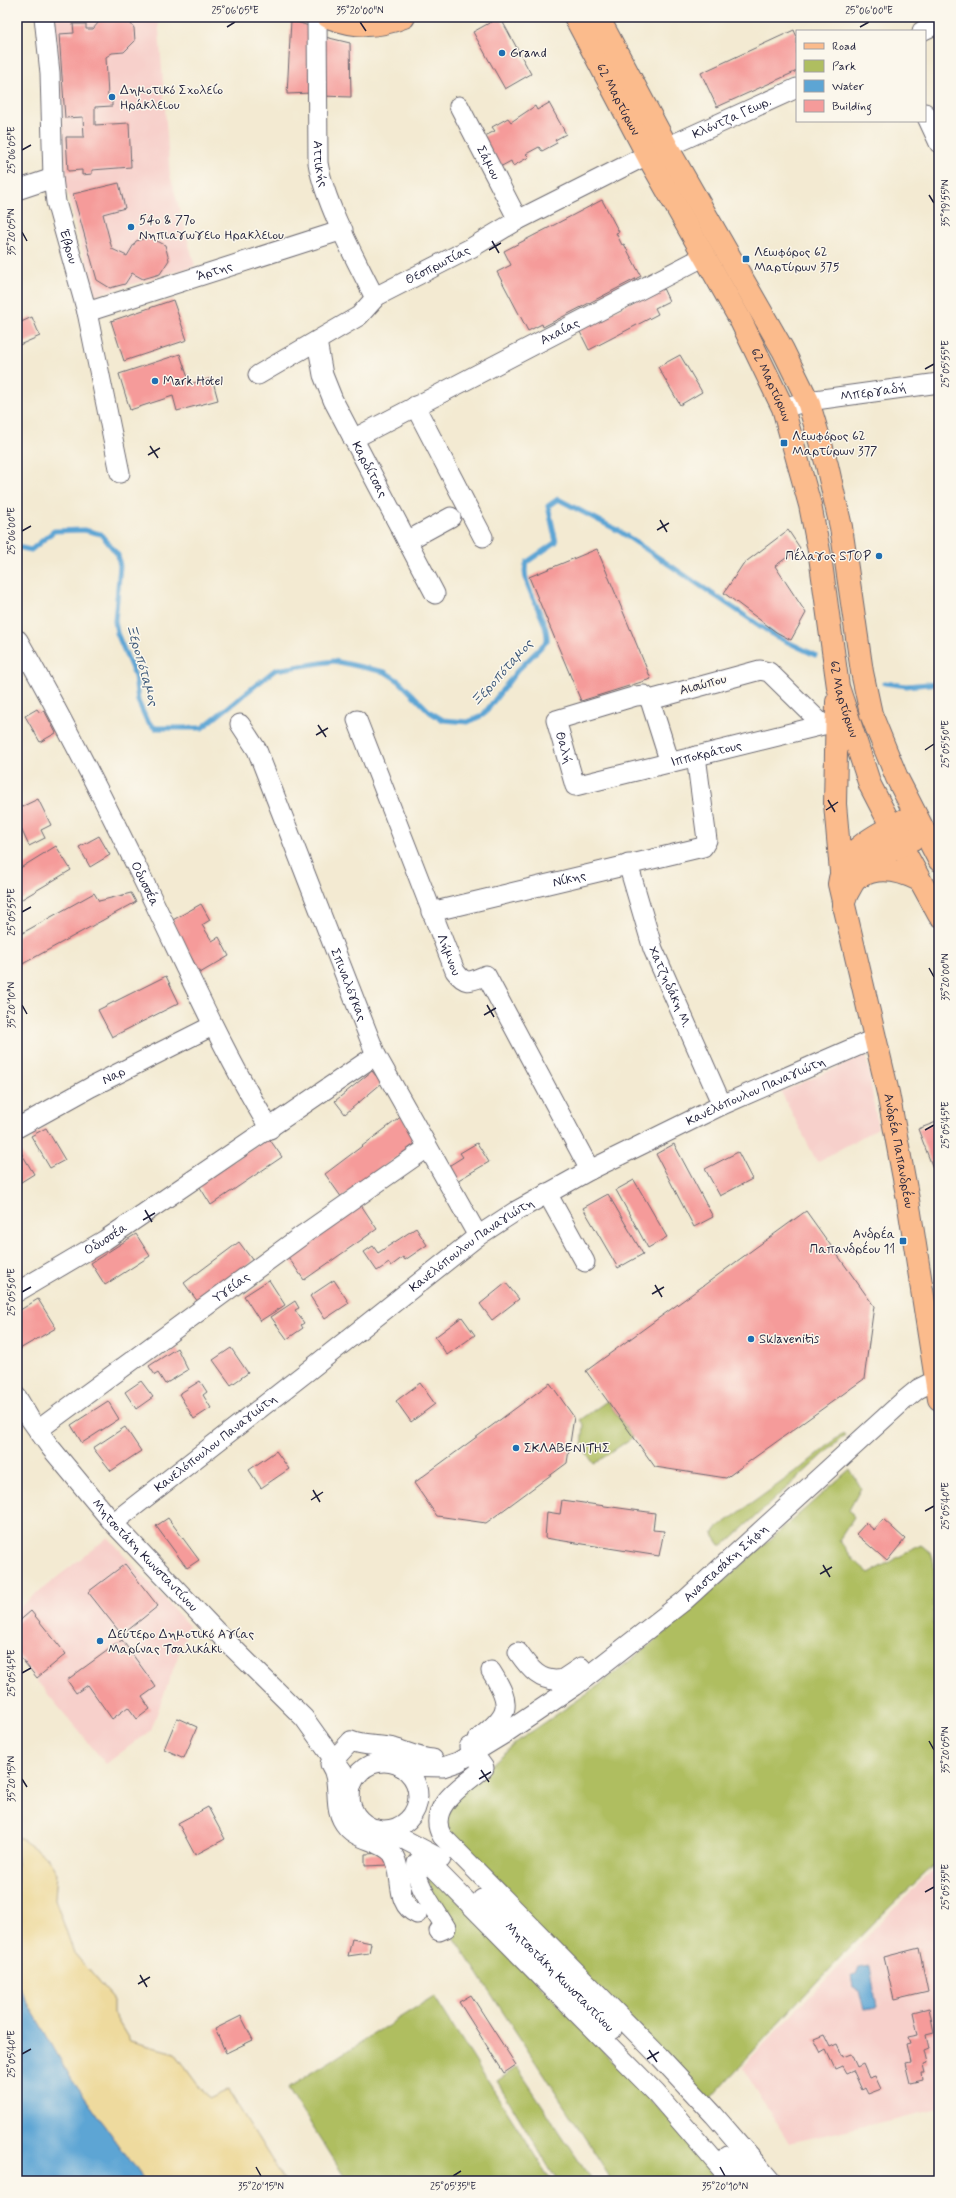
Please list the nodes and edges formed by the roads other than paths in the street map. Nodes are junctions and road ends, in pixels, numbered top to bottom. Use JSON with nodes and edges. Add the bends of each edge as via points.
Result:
{"nodes":[{"id":1,"x":44,"y":17,"type":"edge"},
{"id":2,"x":317,"y":17,"type":"edge"},
{"id":3,"x":328,"y":17,"type":"edge"},
{"id":4,"x":404,"y":17,"type":"edge"},
{"id":5,"x":575,"y":17,"type":"edge"},
{"id":6,"x":598,"y":17,"type":"edge"},
{"id":7,"x":939,"y":24,"type":"edge"},
{"id":8,"x":924,"y":30,"type":"edge"},
{"id":9,"x":796,"y":88,"type":"edge"},
{"id":10,"x":459,"y":106,"type":"dead end"},
{"id":11,"x":926,"y":115,"type":"edge"},
{"id":12,"x":939,"y":143,"type":"edge"},
{"id":13,"x":667,"y":147,"type":"junction"},
{"id":14,"x":647,"y":155,"type":"junction"},
{"id":15,"x":53,"y":178,"type":"junction"},
{"id":16,"x":17,"y":190,"type":"edge"},
{"id":17,"x":518,"y":220,"type":"junction"},
{"id":18,"x":343,"y":230,"type":"junction"},
{"id":19,"x":705,"y":256,"type":"junction"},
{"id":20,"x":375,"y":298,"type":"junction"},
{"id":21,"x":87,"y":312,"type":"junction"},
{"id":22,"x":318,"y":340,"type":"junction"},
{"id":23,"x":258,"y":375,"type":"dead end"},
{"id":24,"x":939,"y":383,"type":"edge"},
{"id":25,"x":808,"y":401,"type":"junction"},
{"id":26,"x":415,"y":406,"type":"junction"},
{"id":27,"x":783,"y":408,"type":"junction"},
{"id":28,"x":352,"y":439,"type":"junction"},
{"id":29,"x":120,"y":473,"type":"dead end"},
{"id":30,"x":450,"y":517,"type":"dead end"},
{"id":31,"x":483,"y":537,"type":"dead end"},
{"id":32,"x":407,"y":541,"type":"junction"},
{"id":33,"x":435,"y":594,"type":"dead end"},
{"id":34,"x":18,"y":640,"type":"dead end"},
{"id":35,"x":838,"y":687,"type":"junction"},
{"id":36,"x":650,"y":700,"type":"junction"},
{"id":37,"x":566,"y":717,"type":"joint"},
{"id":38,"x":357,"y":720,"type":"dead end"},
{"id":39,"x":830,"y":723,"type":"junction"},
{"id":40,"x":240,"y":724,"type":"dead end"},
{"id":41,"x":696,"y":756,"type":"junction"},
{"id":42,"x":670,"y":763,"type":"junction"},
{"id":43,"x":575,"y":786,"type":"joint"},
{"id":44,"x":920,"y":824,"type":"junction"},
{"id":45,"x":896,"y":836,"type":"junction"},
{"id":46,"x":939,"y":860,"type":"edge"},
{"id":47,"x":628,"y":864,"type":"junction"},
{"id":48,"x":847,"y":876,"type":"junction"},
{"id":49,"x":919,"y":880,"type":"junction"},
{"id":50,"x":431,"y":912,"type":"junction"},
{"id":51,"x":939,"y":915,"type":"edge"},
{"id":52,"x":212,"y":1026,"type":"junction"},
{"id":53,"x":874,"y":1040,"type":"junction"},
{"id":54,"x":376,"y":1055,"type":"junction"},
{"id":55,"x":722,"y":1105,"type":"junction"},
{"id":56,"x":17,"y":1128,"type":"edge"},
{"id":57,"x":270,"y":1129,"type":"junction"},
{"id":58,"x":427,"y":1148,"type":"junction"},
{"id":59,"x":590,"y":1170,"type":"junction"},
{"id":60,"x":547,"y":1193,"type":"junction"},
{"id":61,"x":478,"y":1236,"type":"junction"},
{"id":62,"x":586,"y":1262,"type":"dead end"},
{"id":63,"x":17,"y":1292,"type":"edge"},
{"id":64,"x":937,"y":1390,"type":"edge"},
{"id":65,"x":17,"y":1397,"type":"edge"},
{"id":66,"x":38,"y":1430,"type":"junction"},
{"id":67,"x":113,"y":1523,"type":"junction"},
{"id":68,"x":678,"y":1590,"type":"dead end"},
{"id":69,"x":518,"y":1652,"type":"dead end"},
{"id":70,"x":492,"y":1671,"type":"dead end"},
{"id":71,"x":340,"y":1752,"type":"junction"},
{"id":72,"x":474,"y":1754,"type":"junction"},
{"id":73,"x":381,"y":1762,"type":"junction"},
{"id":74,"x":400,"y":1766,"type":"junction"},
{"id":75,"x":350,"y":1796,"type":"junction"},
{"id":76,"x":416,"y":1810,"type":"junction"},
{"id":77,"x":377,"y":1829,"type":"junction"},
{"id":78,"x":450,"y":1866,"type":"junction"},
{"id":79,"x":417,"y":1914,"type":"dead end"},
{"id":80,"x":439,"y":1931,"type":"dead end"},
{"id":81,"x":732,"y":2181,"type":"edge"},
{"id":82,"x":749,"y":2181,"type":"edge"},
{"id":83,"x":771,"y":2181,"type":"edge"}],
"edges":[{"from":1,"to":15,"type":"street","name":"Έβρου","via":[[50,73]]},
{"from":2,"to":18,"type":"street","name":"Αττικής","via":[[318,163],[321,180]]},
{"from":3,"to":4,"type":"main road","via":[[366,26],[381,25]]},
{"from":5,"to":14,"type":"main road","name":"62 Μαρτύρων"},
{"from":6,"to":13,"type":"main road","name":"62 Μαρτύρων"},
{"from":7,"to":8,"type":"street"},
{"from":9,"to":13,"type":"street","name":"Κλόντζα Γεωρ."},
{"from":10,"to":17,"type":"street","name":"Σάμου"},
{"from":11,"to":12,"type":"street"},
{"from":13,"to":25,"type":"main road","name":"62 Μαρτύρων","via":[[760,308]]},
{"from":14,"to":17,"type":"street","name":"Θεσπρωτίας"},
{"from":14,"to":19,"type":"main road","name":"62 Μαρτύρων"},
{"from":15,"to":16,"type":"street"},
{"from":15,"to":21,"type":"street","name":"Έβρου","via":[[66,240]]},
{"from":17,"to":20,"type":"street","name":"Θεσπρωτίας","via":[[471,248]]},
{"from":18,"to":20,"type":"street","name":"Αττικής"},
{"from":18,"to":21,"type":"street","name":"Άρτης"},
{"from":19,"to":26,"type":"street","name":"Αχαίας"},
{"from":19,"to":27,"type":"main road","name":"62 Μαρτύρων","via":[[740,319]]},
{"from":20,"to":22,"type":"street","name":"Θεσπρωτίας","via":[[359,316]]},
{"from":21,"to":29,"type":"street","name":"Έβρου"},
{"from":22,"to":23,"type":"street","name":"Θεσπρωτίας"},
{"from":22,"to":28,"type":"street","name":"Καρδίτσας","via":[[328,388]]},
{"from":24,"to":25,"type":"street","name":"Μπεργαδή"},
{"from":25,"to":27,"type":"street","name":"Μπεργαδή"},
{"from":25,"to":44,"type":"main road","name":"62 Μαρτύρων","via":[[822,444],[841,527],[862,672],[871,714],[886,753]]},
{"from":26,"to":28,"type":"street","name":"Αχαίας"},
{"from":26,"to":31,"type":"street"},
{"from":27,"to":35,"type":"main road","name":"62 Μαρτύρων","via":[[810,505],[820,556]]},
{"from":28,"to":32,"type":"street","name":"Καρδίτσας"},
{"from":30,"to":32,"type":"street"},
{"from":32,"to":33,"type":"street","name":"Καρδίτσας"},
{"from":34,"to":52,"type":"street","name":"Οδυσσέα","via":[[54,704],[121,836]]},
{"from":35,"to":39,"type":"main road"},
{"from":35,"to":45,"type":"main road","name":"62 Μαρτύρων","via":[[863,768]]},
{"from":36,"to":37,"type":"street","name":"Αισώπου","via":[[640,695]]},
{"from":36,"to":39,"type":"street","name":"Αισώπου","via":[[764,670]]},
{"from":36,"to":42,"type":"street"},
{"from":37,"to":43,"type":"street","name":"Θαλή","via":[[556,720]]},
{"from":38,"to":50,"type":"street","name":"Λήμνου"},
{"from":39,"to":41,"type":"street","name":"Ιπποκράτους"},
{"from":39,"to":48,"type":"main road","via":[[835,804]]},
{"from":40,"to":54,"type":"street","name":"Σπιναλόγκας","via":[[256,750]]},
{"from":41,"to":42,"type":"street","name":"Ιπποκράτους"},
{"from":41,"to":47,"type":"street","name":"Νίκης","via":[[706,844],[703,847]]},
{"from":42,"to":43,"type":"street","name":"Ιπποκράτους"},
{"from":44,"to":45,"type":"main road","name":"Ανδρέα Παπανδρέου"},
{"from":44,"to":46,"type":"main road","name":"62 Μαρτύρων"},
{"from":45,"to":48,"type":"main road","name":"Ανδρέα Παπανδρέου","via":[[859,846],[848,858]]},
{"from":45,"to":49,"type":"main road","name":"62 Μαρτύρων"},
{"from":47,"to":50,"type":"street","name":"Νίκης"},
{"from":47,"to":55,"type":"street","name":"Χατζηδάκη Μ.","via":[[653,949]]},
{"from":48,"to":49,"type":"main road","via":[[893,870]]},
{"from":48,"to":53,"type":"main road","name":"Ανδρέα Παπανδρέου","via":[[839,884]]},
{"from":49,"to":51,"type":"main road","name":"62 Μαρτύρων"},
{"from":50,"to":59,"type":"street","name":"Λήμνου","via":[[454,971],[461,980],[471,981],[486,975]]},
{"from":52,"to":56,"type":"street","name":"Ναρ","via":[[85,1090]]},
{"from":52,"to":57,"type":"street","name":"Οδυσσέα"},
{"from":53,"to":55,"type":"street","name":"Κανελόπουλου Παναγιώτη"},
{"from":53,"to":64,"type":"main road","name":"Ανδρέα Παπανδρέου","via":[[888,1093]]},
{"from":54,"to":57,"type":"street","name":"Οδυσσέα"},
{"from":54,"to":58,"type":"street","name":"Σπιναλόγκας"},
{"from":55,"to":59,"type":"street","name":"Κανελόπουλου Παναγιώτη"},
{"from":57,"to":63,"type":"street","name":"Οδυσσέα","via":[[105,1240]]},
{"from":58,"to":61,"type":"street","name":"Σπιναλόγκας"},
{"from":58,"to":66,"type":"street","name":"Υγείας","via":[[298,1239]]},
{"from":59,"to":60,"type":"street","name":"Κανελόπουλου Παναγιώτη"},
{"from":60,"to":61,"type":"street","name":"Κανελόπουλου Παναγιώτη"},
{"from":60,"to":62,"type":"street"},
{"from":61,"to":67,"type":"street","name":"Κανελόπουλου Παναγιώτη"},
{"from":64,"to":72,"type":"street","name":"Αναστασάκη Σήφη","via":[[918,1389],[672,1612],[589,1675]]},
{"from":65,"to":66,"type":"street","name":"Μητσοτάκη Κωνσταντίνου"},
{"from":66,"to":67,"type":"street","name":"Μητσοτάκη Κωνσταντίνου"},
{"from":67,"to":71,"type":"street","name":"Μητσοτάκη Κωνσταντίνου","via":[[217,1632]]},
{"from":68,"to":69,"type":"street","via":[[563,1680],[535,1674]]},
{"from":70,"to":72,"type":"street","via":[[506,1697],[503,1715]]},
{"from":71,"to":72,"type":"street","via":[[351,1741],[369,1747],[395,1748],[419,1757],[436,1759],[456,1754]]},
{"from":71,"to":73,"type":"street"},
{"from":71,"to":75,"type":"street","name":"Μητσοτάκη Κωνσταντίνου"},
{"from":71,"to":79,"type":"street","via":[[330,1764],[337,1782],[336,1801],[339,1815],[347,1828],[354,1833],[394,1854],[404,1902],[409,1911]]},
{"from":72,"to":74,"type":"street","via":[[443,1767]]},
{"from":72,"to":76,"type":"street"},
{"from":72,"to":78,"type":"street","via":[[484,1768],[446,1801],[438,1816],[438,1827]]},
{"from":73,"to":74,"type":"street"},
{"from":73,"to":75,"type":"street","via":[[370,1765],[358,1774],[352,1784]]},
{"from":74,"to":76,"type":"street","via":[[416,1784]]},
{"from":75,"to":77,"type":"street","via":[[357,1817],[366,1825]]},
{"from":76,"to":77,"type":"street","via":[[396,1828]]},
{"from":76,"to":78,"type":"street"},
{"from":77,"to":78,"type":"street","via":[[407,1841]]},
{"from":78,"to":80,"type":"street","via":[[420,1860],[416,1863],[420,1884],[446,1928]]},
{"from":78,"to":81,"type":"street","via":[[656,2093]]},
{"from":78,"to":82,"type":"street","name":"Μητσοτάκη Κωνσταντίνου","via":[[676,2097]]},
{"from":78,"to":83,"type":"street","via":[[659,2056]]}]}
